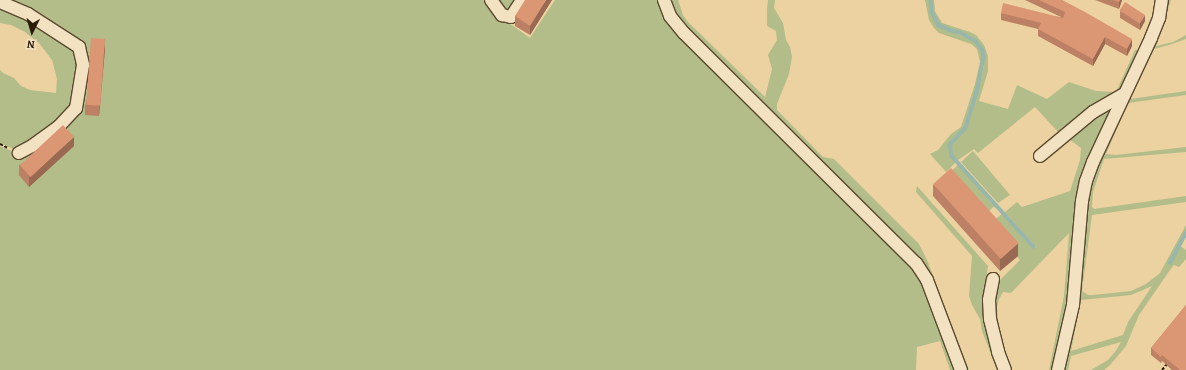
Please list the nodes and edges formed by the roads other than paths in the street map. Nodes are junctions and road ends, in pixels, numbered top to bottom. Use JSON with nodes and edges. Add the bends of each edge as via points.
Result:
{"nodes":[{"id":1,"x":491,"y":0,"type":"edge"},
{"id":2,"x":522,"y":0,"type":"edge"},
{"id":3,"x":664,"y":0,"type":"edge"},
{"id":4,"x":1162,"y":0,"type":"edge"},
{"id":5,"x":0,"y":2,"type":"edge"},
{"id":6,"x":1123,"y":95,"type":"junction"},
{"id":7,"x":18,"y":153,"type":"dead end"},
{"id":8,"x":1040,"y":156,"type":"dead end"},
{"id":9,"x":993,"y":279,"type":"dead end"},
{"id":10,"x":962,"y":370,"type":"edge"},
{"id":11,"x":1005,"y":370,"type":"edge"},
{"id":12,"x":1058,"y":370,"type":"edge"}],
"edges":[{"from":1,"to":2,"type":"street","via":[[502,16],[511,17]]},
{"from":3,"to":10,"type":"street","via":[[670,16],[684,33],[916,263],[927,280]]},
{"from":4,"to":6,"type":"street","via":[[1154,31]]},
{"from":5,"to":7,"type":"street","via":[[28,14],[80,47],[83,66],[76,108],[58,127]]},
{"from":6,"to":8,"type":"street","via":[[1093,112]]},
{"from":6,"to":12,"type":"street","via":[[1086,181],[1073,305]]},
{"from":9,"to":11,"type":"street","via":[[989,300],[990,319]]}]}
